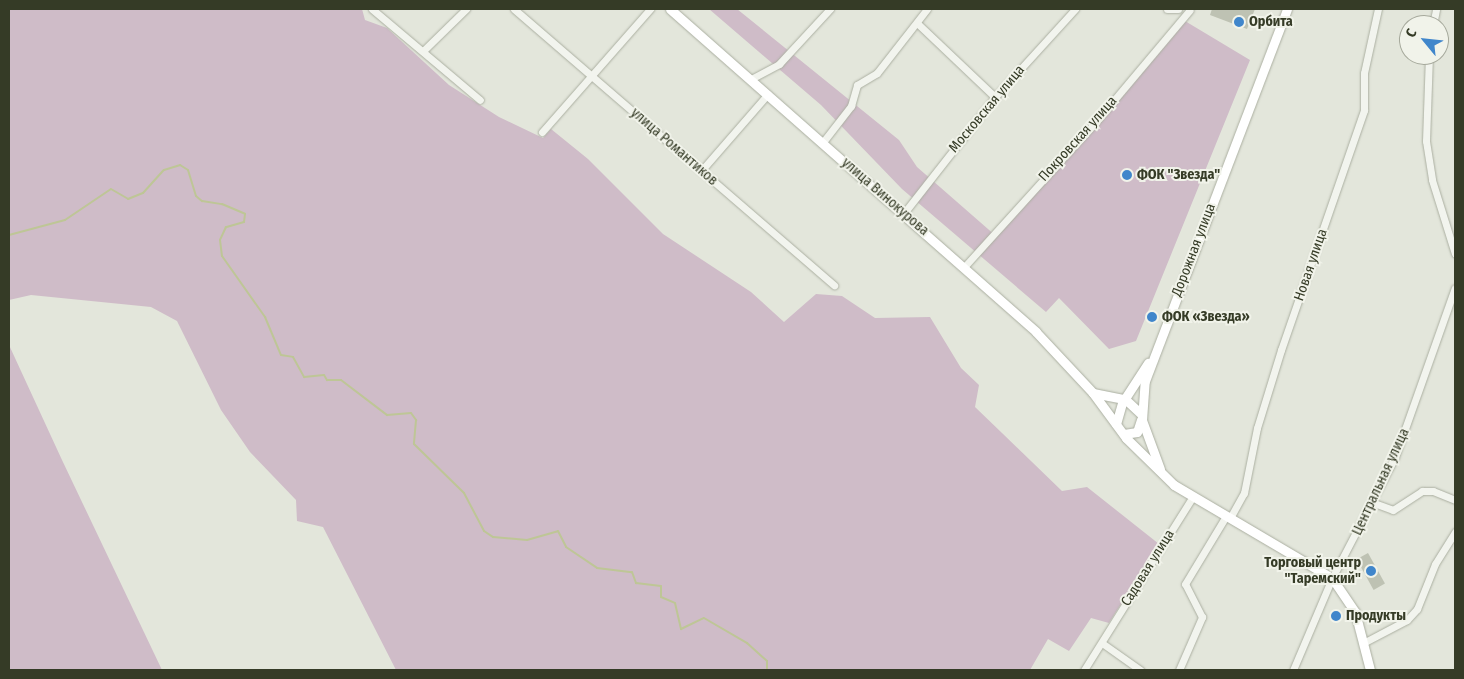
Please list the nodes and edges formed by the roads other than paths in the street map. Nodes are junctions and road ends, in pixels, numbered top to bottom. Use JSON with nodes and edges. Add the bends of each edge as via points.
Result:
{"nodes":[{"id":1,"x":372,"y":9,"type":"edge"},
{"id":2,"x":466,"y":9,"type":"edge"},
{"id":3,"x":514,"y":9,"type":"edge"},
{"id":4,"x":650,"y":9,"type":"edge"},
{"id":5,"x":670,"y":9,"type":"edge"},
{"id":6,"x":830,"y":9,"type":"edge"},
{"id":7,"x":927,"y":9,"type":"edge"},
{"id":8,"x":1075,"y":9,"type":"edge"},
{"id":9,"x":1167,"y":9,"type":"edge"},
{"id":10,"x":1178,"y":9,"type":"edge"},
{"id":11,"x":1188,"y":9,"type":"edge"},
{"id":12,"x":1288,"y":9,"type":"edge"},
{"id":13,"x":1378,"y":9,"type":"edge"},
{"id":14,"x":917,"y":23,"type":"junction"},
{"id":15,"x":424,"y":50,"type":"junction"},
{"id":16,"x":1429,"y":65,"type":"edge"},
{"id":17,"x":591,"y":75,"type":"junction"},
{"id":18,"x":751,"y":79,"type":"junction"},
{"id":19,"x":768,"y":94,"type":"junction"},
{"id":20,"x":995,"y":97,"type":"junction"},
{"id":21,"x":480,"y":100,"type":"dead end"},
{"id":22,"x":542,"y":132,"type":"dead end"},
{"id":23,"x":823,"y":142,"type":"junction"},
{"id":24,"x":701,"y":171,"type":"junction"},
{"id":25,"x":904,"y":212,"type":"junction"},
{"id":26,"x":1455,"y":254,"type":"edge"},
{"id":27,"x":965,"y":266,"type":"junction"},
{"id":28,"x":834,"y":286,"type":"dead end"},
{"id":29,"x":1455,"y":288,"type":"edge"},
{"id":30,"x":1155,"y":352,"type":"junction"},
{"id":31,"x":1092,"y":393,"type":"junction"},
{"id":32,"x":1125,"y":399,"type":"junction"},
{"id":33,"x":1141,"y":417,"type":"junction"},
{"id":34,"x":1116,"y":424,"type":"junction"},
{"id":35,"x":1124,"y":434,"type":"junction"},
{"id":36,"x":1162,"y":474,"type":"junction"},
{"id":37,"x":1192,"y":498,"type":"junction"},
{"id":38,"x":1455,"y":500,"type":"edge"},
{"id":39,"x":1374,"y":503,"type":"junction"},
{"id":40,"x":1228,"y":517,"type":"junction"},
{"id":41,"x":1455,"y":532,"type":"edge"},
{"id":42,"x":1332,"y":578,"type":"junction"},
{"id":43,"x":1365,"y":642,"type":"junction"},
{"id":44,"x":1102,"y":644,"type":"junction"},
{"id":45,"x":1084,"y":670,"type":"edge"},
{"id":46,"x":1140,"y":670,"type":"edge"},
{"id":47,"x":1179,"y":670,"type":"edge"},
{"id":48,"x":1293,"y":670,"type":"edge"},
{"id":49,"x":1370,"y":670,"type":"edge"}],
"edges":[{"from":1,"to":15,"type":"street"},
{"from":2,"to":15,"type":"street"},
{"from":3,"to":17,"type":"street","name":"улица Романтиков"},
{"from":4,"to":17,"type":"street"},
{"from":5,"to":18,"type":"main road","name":"улица Винокурова"},
{"from":6,"to":18,"type":"street","via":[[780,64]]},
{"from":7,"to":14,"type":"street"},
{"from":8,"to":20,"type":"street","name":"Московская улица"},
{"from":9,"to":10,"type":"street"},
{"from":11,"to":27,"type":"street","name":"Покровская улица"},
{"from":12,"to":30,"type":"main road","name":"Дорожная улица"},
{"from":13,"to":40,"type":"street","name":"Новая улица","via":[[1364,72],[1364,110],[1281,350],[1257,428],[1244,493]]},
{"from":14,"to":20,"type":"street"},
{"from":14,"to":23,"type":"street","via":[[877,73],[857,85],[850,106]]},
{"from":15,"to":21,"type":"street"},
{"from":16,"to":26,"type":"street","via":[[1426,141],[1432,180]]},
{"from":17,"to":22,"type":"street"},
{"from":17,"to":24,"type":"street","name":"улица Романтиков"},
{"from":18,"to":19,"type":"main road","name":"улица Винокурова"},
{"from":19,"to":23,"type":"main road","name":"улица Винокурова"},
{"from":19,"to":24,"type":"street"},
{"from":20,"to":25,"type":"street","name":"Московская улица"},
{"from":23,"to":25,"type":"main road","name":"улица Винокурова"},
{"from":24,"to":28,"type":"street","name":"улица Романтиков"},
{"from":25,"to":27,"type":"main road","name":"улица Винокурова"},
{"from":27,"to":31,"type":"main road","name":"улица Винокурова","via":[[1036,332]]},
{"from":29,"to":39,"type":"street","name":"Центральная улица","via":[[1408,424]]},
{"from":30,"to":32,"type":"main road"},
{"from":30,"to":33,"type":"main road","via":[[1142,394]]},
{"from":31,"to":32,"type":"main road"},
{"from":31,"to":34,"type":"main road"},
{"from":32,"to":33,"type":"main road"},
{"from":32,"to":34,"type":"main road"},
{"from":33,"to":35,"type":"main road","via":[[1137,432]]},
{"from":33,"to":36,"type":"main road"},
{"from":34,"to":35,"type":"main road"},
{"from":35,"to":36,"type":"main road"},
{"from":36,"to":37,"type":"main road"},
{"from":37,"to":40,"type":"main road"},
{"from":37,"to":44,"type":"street","name":"Садовая улица"},
{"from":38,"to":39,"type":"street","via":[[1433,491],[1422,491],[1393,510]]},
{"from":39,"to":42,"type":"street","name":"Центральная улица"},
{"from":40,"to":42,"type":"main road","via":[[1294,552]]},
{"from":40,"to":47,"type":"street","via":[[1185,584],[1202,617]]},
{"from":41,"to":43,"type":"street","via":[[1435,564],[1417,610],[1407,620]]},
{"from":42,"to":43,"type":"main road","via":[[1355,612]]},
{"from":42,"to":48,"type":"street","name":"Центральная улица"},
{"from":43,"to":49,"type":"main road"},
{"from":44,"to":45,"type":"street","name":"Садовая улица"},
{"from":44,"to":46,"type":"street"}]}
